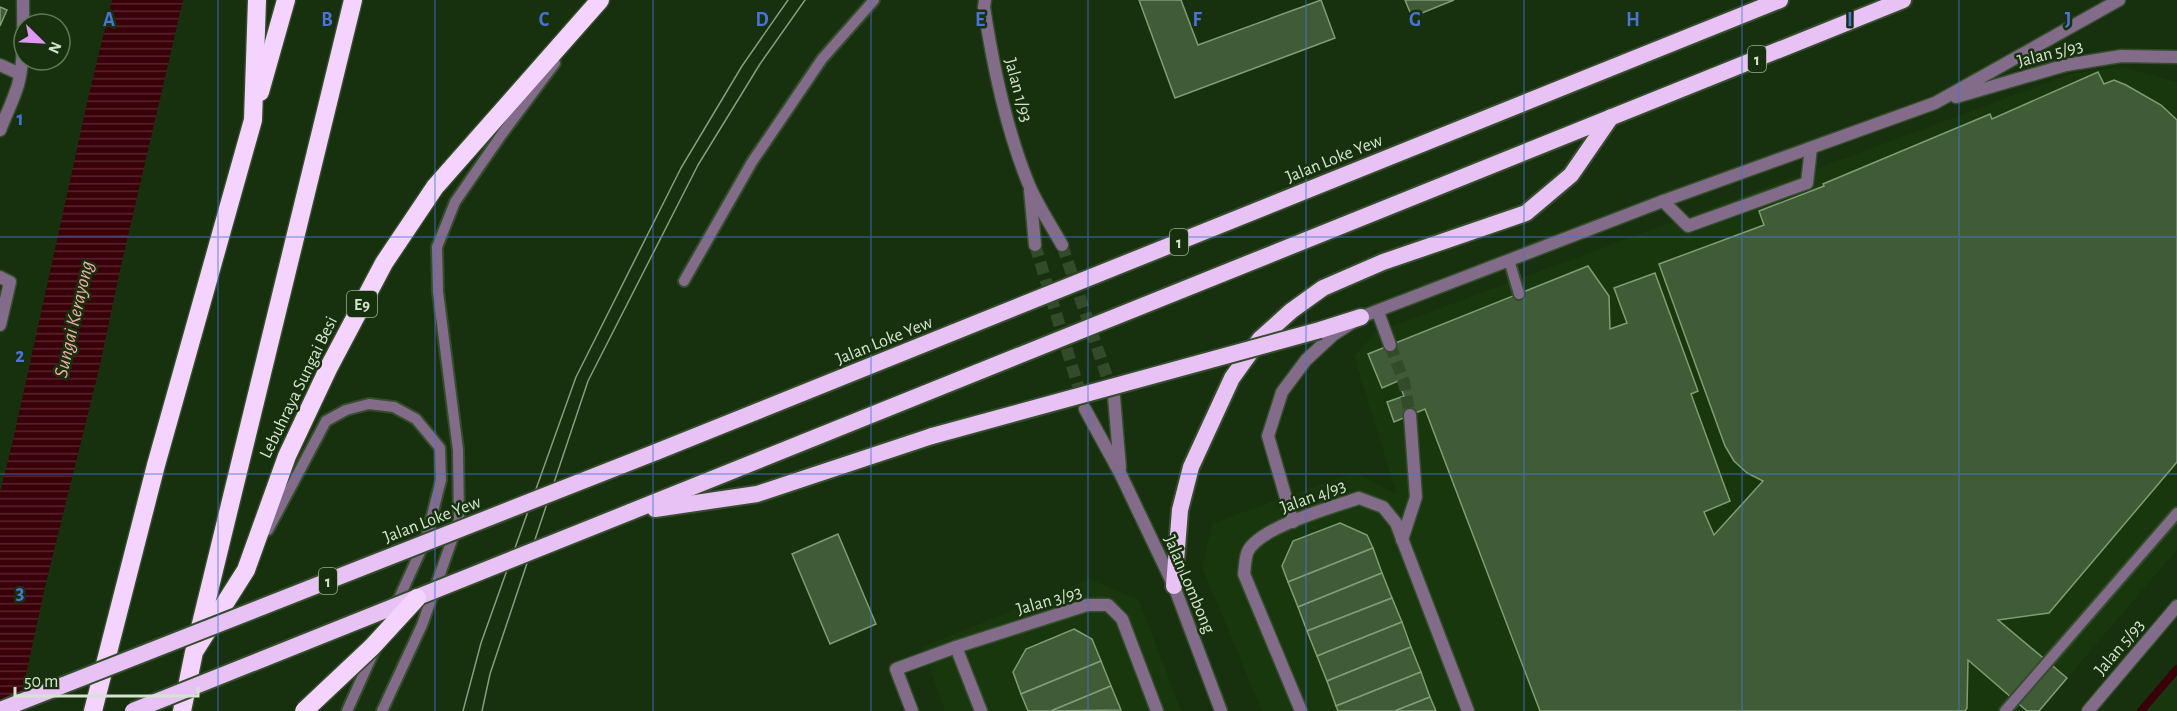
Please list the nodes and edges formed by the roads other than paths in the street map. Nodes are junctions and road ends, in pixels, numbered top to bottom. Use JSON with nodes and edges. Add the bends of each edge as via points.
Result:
{"nodes":[{"id":1,"x":23,"y":0,"type":"edge"},
{"id":2,"x":257,"y":0,"type":"edge"},
{"id":3,"x":286,"y":0,"type":"edge"},
{"id":4,"x":353,"y":0,"type":"edge"},
{"id":5,"x":600,"y":0,"type":"edge"},
{"id":6,"x":874,"y":0,"type":"edge"},
{"id":7,"x":985,"y":0,"type":"edge"},
{"id":8,"x":1779,"y":0,"type":"edge"},
{"id":9,"x":1903,"y":0,"type":"edge"},
{"id":10,"x":2119,"y":0,"type":"edge"},
{"id":11,"x":577,"y":24,"type":"junction"},
{"id":12,"x":2177,"y":57,"type":"edge"},
{"id":13,"x":0,"y":65,"type":"edge"},
{"id":14,"x":20,"y":74,"type":"junction"},
{"id":15,"x":1935,"y":103,"type":"junction"},
{"id":16,"x":1611,"y":117,"type":"junction"},
{"id":17,"x":253,"y":120,"type":"junction"},
{"id":18,"x":0,"y":130,"type":"edge"},
{"id":19,"x":1811,"y":148,"type":"junction"},
{"id":20,"x":1030,"y":186,"type":"junction"},
{"id":21,"x":1663,"y":201,"type":"junction"},
{"id":22,"x":1035,"y":245,"type":"tunnel mouth"},
{"id":23,"x":1062,"y":245,"type":"tunnel mouth"},
{"id":24,"x":1509,"y":260,"type":"junction"},
{"id":25,"x":0,"y":277,"type":"edge"},
{"id":26,"x":684,"y":281,"type":"dead end"},
{"id":27,"x":1519,"y":294,"type":"dead end"},
{"id":28,"x":1378,"y":312,"type":"junction"},
{"id":29,"x":1361,"y":317,"type":"junction"},
{"id":30,"x":0,"y":325,"type":"edge"},
{"id":31,"x":1390,"y":345,"type":"tunnel mouth"},
{"id":32,"x":1114,"y":397,"type":"tunnel mouth"},
{"id":33,"x":1085,"y":409,"type":"tunnel mouth"},
{"id":34,"x":1410,"y":415,"type":"tunnel mouth"},
{"id":35,"x":1120,"y":473,"type":"junction"},
{"id":36,"x":630,"y":512,"type":"junction"},
{"id":37,"x":2177,"y":513,"type":"edge"},
{"id":38,"x":1293,"y":522,"type":"junction"},
{"id":39,"x":1402,"y":540,"type":"junction"},
{"id":40,"x":246,"y":570,"type":"junction"},
{"id":41,"x":1174,"y":586,"type":"junction"},
{"id":42,"x":417,"y":598,"type":"junction"},
{"id":43,"x":2177,"y":606,"type":"edge"},
{"id":44,"x":956,"y":647,"type":"junction"},
{"id":45,"x":194,"y":652,"type":"junction"},
{"id":46,"x":0,"y":710,"type":"edge"},
{"id":47,"x":93,"y":711,"type":"edge"},
{"id":48,"x":133,"y":711,"type":"edge"},
{"id":49,"x":182,"y":711,"type":"edge"},
{"id":50,"x":304,"y":711,"type":"edge"},
{"id":51,"x":346,"y":711,"type":"edge"},
{"id":52,"x":382,"y":711,"type":"edge"},
{"id":53,"x":912,"y":711,"type":"edge"},
{"id":54,"x":981,"y":711,"type":"edge"},
{"id":55,"x":1158,"y":711,"type":"edge"},
{"id":56,"x":1221,"y":711,"type":"edge"},
{"id":57,"x":1301,"y":711,"type":"edge"},
{"id":58,"x":1468,"y":711,"type":"edge"},
{"id":59,"x":2006,"y":711,"type":"edge"},
{"id":60,"x":2088,"y":711,"type":"edge"}],
"edges":[{"from":1,"to":14,"type":"street"},
{"from":2,"to":17,"type":"highway"},
{"from":3,"to":17,"type":"highway"},
{"from":4,"to":45,"type":"highway"},
{"from":5,"to":11,"type":"highway","name":"Lebuhraya Sungai Besi","number":"E9"},
{"from":6,"to":26,"type":"lane","via":[[822,59],[759,153]]},
{"from":7,"to":20,"type":"street","name":"Jalan 1/93","via":[[991,54]]},
{"from":8,"to":46,"type":"highway","name":"Jalan Loke Yew","number":"1","bridge":true,"via":[[656,452]]},
{"from":9,"to":16,"type":"highway","number":"1"},
{"from":10,"to":15,"type":"street"},
{"from":11,"to":40,"type":"highway","name":"Lebuhraya Sungai Besi","number":"E9","via":[[435,187],[384,264],[287,456]]},
{"from":11,"to":52,"type":"lane","via":[[564,51],[455,202],[437,248],[438,292],[458,450],[459,520],[422,625]]},
{"from":12,"to":15,"type":"street","name":"Jalan 5/93","via":[[2121,56],[2066,65]]},
{"from":13,"to":14,"type":"street"},
{"from":14,"to":18,"type":"street"},
{"from":15,"to":19,"type":"street"},
{"from":16,"to":36,"type":"highway","number":"1"},
{"from":16,"to":41,"type":"highway","via":[[1571,175],[1526,213],[1383,262],[1323,288],[1260,339],[1232,378],[1191,466],[1180,510]]},
{"from":17,"to":47,"type":"highway","via":[[156,465]]},
{"from":19,"to":21,"type":"street"},
{"from":19,"to":21,"type":"street","via":[[1807,183],[1688,226]]},
{"from":20,"to":22,"type":"street"},
{"from":20,"to":23,"type":"street"},
{"from":21,"to":24,"type":"street"},
{"from":24,"to":27,"type":"lane"},
{"from":24,"to":28,"type":"street"},
{"from":25,"to":30,"type":"street","via":[[10,282]]},
{"from":28,"to":29,"type":"street"},
{"from":28,"to":31,"type":"street"},
{"from":29,"to":36,"type":"highway","bridge":true,"via":[[932,436],[757,494]]},
{"from":29,"to":38,"type":"street","via":[[1306,360],[1281,392],[1268,436]]},
{"from":32,"to":35,"type":"street","name":"Jalan Lombong"},
{"from":33,"to":35,"type":"street","name":"Jalan Lombong"},
{"from":34,"to":39,"type":"street","via":[[1416,497]]},
{"from":35,"to":41,"type":"street","name":"Jalan Lombong"},
{"from":36,"to":42,"type":"highway","number":"1","bridge":true},
{"from":37,"to":59,"type":"lane"},
{"from":38,"to":39,"type":"street","name":"Jalan 4/93","via":[[1359,498],[1383,507]]},
{"from":38,"to":57,"type":"street","name":"Jalan 4/93","via":[[1260,537],[1248,551],[1244,574]]},
{"from":39,"to":58,"type":"street","name":"Jalan 4/93"},
{"from":40,"to":45,"type":"highway","name":"Lebuhraya Sungai Besi","number":"E9"},
{"from":40,"to":51,"type":"lane","via":[[326,422],[346,410],[369,404],[393,407],[416,419],[440,448],[441,480],[426,539]]},
{"from":41,"to":56,"type":"street","name":"Jalan Lombong"},
{"from":42,"to":48,"type":"highway","number":"1","bridge":true},
{"from":42,"to":50,"type":"highway","bridge":true},
{"from":43,"to":60,"type":"street","name":"Jalan 5/93"},
{"from":44,"to":53,"type":"street","name":"Jalan 3/93","via":[[896,669]]},
{"from":44,"to":54,"type":"street"},
{"from":44,"to":55,"type":"street","name":"Jalan 3/93","via":[[1087,605],[1108,605],[1122,619]]},
{"from":45,"to":49,"type":"highway","name":"Lebuhraya Sungai Besi","number":"E9"}]}
